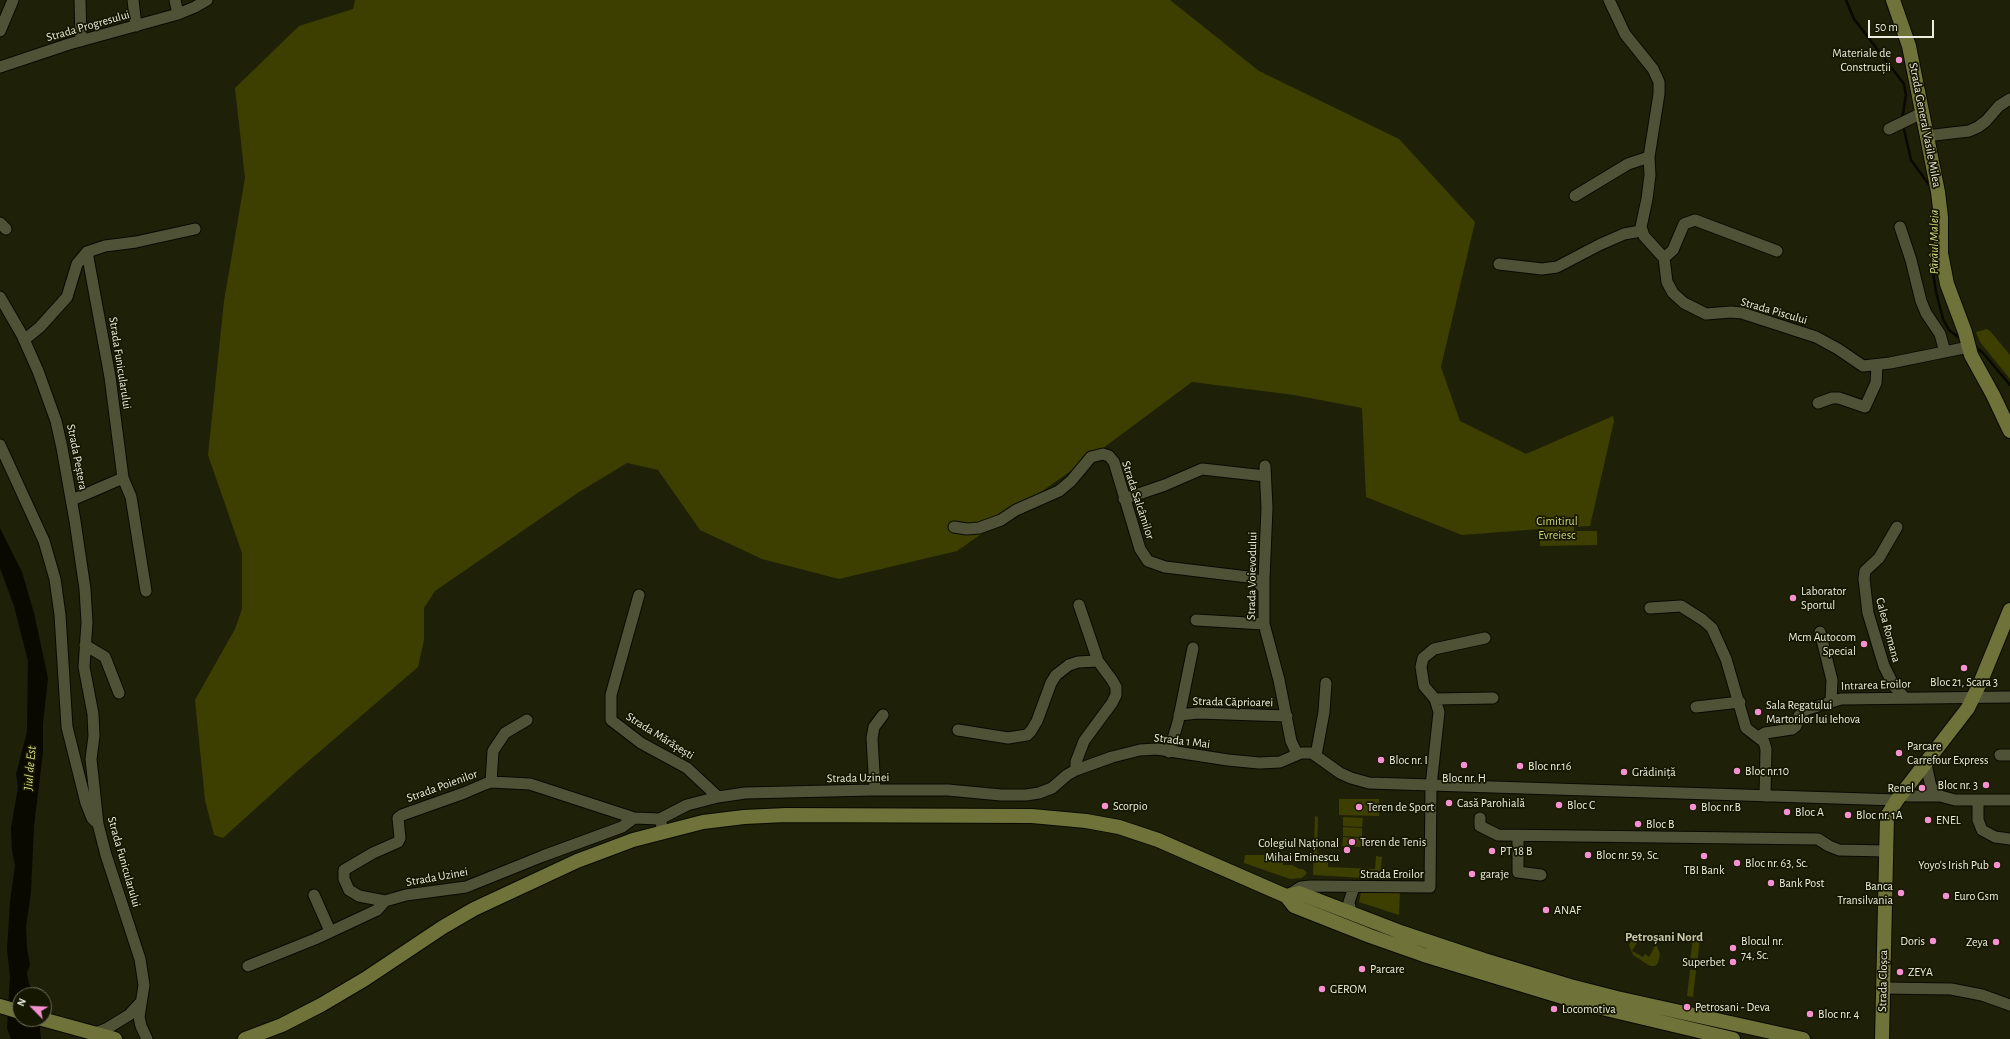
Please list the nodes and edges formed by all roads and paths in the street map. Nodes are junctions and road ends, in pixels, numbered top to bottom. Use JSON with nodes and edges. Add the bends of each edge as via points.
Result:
{"nodes":[{"id":1,"x":13,"y":0,"type":"edge"},
{"id":2,"x":80,"y":0,"type":"edge"},
{"id":3,"x":133,"y":0,"type":"edge"},
{"id":4,"x":175,"y":0,"type":"edge"},
{"id":5,"x":1609,"y":0,"type":"edge"},
{"id":6,"x":1893,"y":0,"type":"edge"},
{"id":7,"x":206,"y":1,"type":"edge"},
{"id":8,"x":178,"y":14,"type":"junction"},
{"id":9,"x":136,"y":26,"type":"junction"},
{"id":10,"x":0,"y":32,"type":"edge"},
{"id":11,"x":81,"y":41,"type":"junction"},
{"id":12,"x":0,"y":67,"type":"edge"},
{"id":13,"x":2010,"y":99,"type":"edge"},
{"id":14,"x":1922,"y":113,"type":"junction"},
{"id":15,"x":1898,"y":125,"type":"dead end"},
{"id":16,"x":1926,"y":136,"type":"junction"},
{"id":17,"x":1649,"y":157,"type":"junction"},
{"id":18,"x":1574,"y":196,"type":"dead end"},
{"id":19,"x":1900,"y":228,"type":"dead end"},
{"id":20,"x":195,"y":229,"type":"dead end"},
{"id":21,"x":1641,"y":231,"type":"junction"},
{"id":22,"x":1777,"y":251,"type":"dead end"},
{"id":23,"x":87,"y":252,"type":"junction"},
{"id":24,"x":1664,"y":258,"type":"junction"},
{"id":25,"x":1498,"y":264,"type":"dead end"},
{"id":26,"x":0,"y":297,"type":"edge"},
{"id":27,"x":24,"y":340,"type":"junction"},
{"id":28,"x":1969,"y":347,"type":"junction"},
{"id":29,"x":1945,"y":352,"type":"junction"},
{"id":30,"x":1876,"y":366,"type":"junction"},
{"id":31,"x":1818,"y":404,"type":"dead end"},
{"id":32,"x":2010,"y":431,"type":"edge"},
{"id":33,"x":0,"y":445,"type":"edge"},
{"id":34,"x":123,"y":478,"type":"junction"},
{"id":35,"x":1124,"y":499,"type":"junction"},
{"id":36,"x":72,"y":500,"type":"junction"},
{"id":37,"x":954,"y":527,"type":"dead end"},
{"id":38,"x":1897,"y":527,"type":"dead end"},
{"id":39,"x":1263,"y":588,"type":"junction"},
{"id":40,"x":146,"y":591,"type":"dead end"},
{"id":41,"x":639,"y":595,"type":"dead end"},
{"id":42,"x":1079,"y":605,"type":"dead end"},
{"id":43,"x":1650,"y":608,"type":"dead end"},
{"id":44,"x":2010,"y":610,"type":"edge"},
{"id":45,"x":1196,"y":620,"type":"dead end"},
{"id":46,"x":1264,"y":624,"type":"junction"},
{"id":47,"x":1820,"y":632,"type":"dead end"},
{"id":48,"x":85,"y":634,"type":"joint"},
{"id":49,"x":1485,"y":638,"type":"dead end"},
{"id":50,"x":85,"y":645,"type":"junction"},
{"id":51,"x":1193,"y":648,"type":"dead end"},
{"id":52,"x":1098,"y":662,"type":"junction"},
{"id":53,"x":1326,"y":683,"type":"dead end"},
{"id":54,"x":119,"y":693,"type":"dead end"},
{"id":55,"x":1904,"y":697,"type":"junction"},
{"id":56,"x":1974,"y":697,"type":"junction"},
{"id":57,"x":2010,"y":697,"type":"edge"},
{"id":58,"x":1493,"y":698,"type":"dead end"},
{"id":59,"x":1435,"y":699,"type":"junction"},
{"id":60,"x":1831,"y":701,"type":"junction"},
{"id":61,"x":1740,"y":702,"type":"junction"},
{"id":62,"x":1696,"y":707,"type":"dead end"},
{"id":63,"x":883,"y":715,"type":"dead end"},
{"id":64,"x":1179,"y":715,"type":"junction"},
{"id":65,"x":1287,"y":716,"type":"junction"},
{"id":66,"x":528,"y":720,"type":"dead end"},
{"id":67,"x":958,"y":730,"type":"dead end"},
{"id":68,"x":1758,"y":736,"type":"junction"},
{"id":69,"x":1169,"y":752,"type":"junction"},
{"id":70,"x":1297,"y":754,"type":"junction"},
{"id":71,"x":1316,"y":755,"type":"junction"},
{"id":72,"x":1926,"y":764,"type":"junction"},
{"id":73,"x":1071,"y":773,"type":"junction"},
{"id":74,"x":491,"y":782,"type":"junction"},
{"id":75,"x":1431,"y":786,"type":"junction"},
{"id":76,"x":875,"y":790,"type":"junction"},
{"id":77,"x":1765,"y":796,"type":"junction"},
{"id":78,"x":1940,"y":796,"type":"junction"},
{"id":79,"x":718,"y":797,"type":"junction"},
{"id":80,"x":1900,"y":797,"type":"junction"},
{"id":81,"x":2010,"y":800,"type":"edge"},
{"id":82,"x":1978,"y":801,"type":"junction"},
{"id":83,"x":634,"y":818,"type":"junction"},
{"id":84,"x":1480,"y":818,"type":"dead end"},
{"id":85,"x":98,"y":824,"type":"junction"},
{"id":86,"x":661,"y":825,"type":"junction"},
{"id":87,"x":1518,"y":836,"type":"junction"},
{"id":88,"x":2010,"y":839,"type":"edge"},
{"id":89,"x":1886,"y":851,"type":"junction"},
{"id":90,"x":1541,"y":875,"type":"dead end"},
{"id":91,"x":1354,"y":887,"type":"junction"},
{"id":92,"x":314,"y":895,"type":"dead end"},
{"id":93,"x":1286,"y":896,"type":"junction"},
{"id":94,"x":385,"y":901,"type":"junction"},
{"id":95,"x":1351,"y":914,"type":"junction"},
{"id":96,"x":330,"y":931,"type":"junction"},
{"id":97,"x":248,"y":966,"type":"dead end"},
{"id":98,"x":1883,"y":988,"type":"junction"},
{"id":99,"x":1632,"y":1001,"type":"junction"},
{"id":100,"x":141,"y":1002,"type":"junction"},
{"id":101,"x":2010,"y":1005,"type":"edge"},
{"id":102,"x":0,"y":1006,"type":"edge"},
{"id":103,"x":12,"y":1010,"type":"edge"},
{"id":104,"x":1628,"y":1015,"type":"junction"},
{"id":105,"x":52,"y":1022,"type":"edge"},
{"id":106,"x":104,"y":1036,"type":"edge"},
{"id":107,"x":147,"y":1039,"type":"edge"},
{"id":108,"x":245,"y":1039,"type":"edge"},
{"id":109,"x":1733,"y":1039,"type":"edge"},
{"id":110,"x":1802,"y":1039,"type":"edge"},
{"id":111,"x":1882,"y":1039,"type":"edge"}],
"edges":[{"from":1,"to":10,"type":"street"},
{"from":2,"to":11,"type":"street"},
{"from":3,"to":9,"type":"street"},
{"from":4,"to":8,"type":"street"},
{"from":5,"to":17,"type":"street","via":[[1625,34],[1653,69],[1660,82]]},
{"from":6,"to":14,"type":"main road","name":"Strada General Vasile Milea","via":[[1909,46]]},
{"from":7,"to":8,"type":"street","name":"Strada Progresului"},
{"from":8,"to":9,"type":"street","name":"Strada Progresului"},
{"from":9,"to":11,"type":"street","name":"Strada Progresului"},
{"from":11,"to":12,"type":"street","name":"Strada Progresului"},
{"from":13,"to":16,"type":"street","via":[[1978,127]]},
{"from":14,"to":15,"type":"street"},
{"from":14,"to":16,"type":"main road","name":"Strada General Vasile Milea"},
{"from":16,"to":28,"type":"main road","name":"Strada General Vasile Milea","via":[[1940,204],[1940,253],[1951,298]]},
{"from":17,"to":18,"type":"street","via":[[1628,164]]},
{"from":17,"to":21,"type":"street","via":[[1650,175]]},
{"from":19,"to":29,"type":"street","via":[[1911,260],[1920,301],[1940,334]]},
{"from":20,"to":23,"type":"street","via":[[105,246]]},
{"from":21,"to":24,"type":"street"},
{"from":21,"to":25,"type":"street","via":[[1624,234],[1557,267],[1542,269]]},
{"from":22,"to":24,"type":"street","via":[[1695,220],[1684,224],[1672,250]]},
{"from":23,"to":27,"type":"street","via":[[77,264],[67,297],[40,327]]},
{"from":23,"to":34,"type":"street","name":"Strada Funicularului","via":[[110,377]]},
{"from":24,"to":30,"type":"street","name":"Strada Piscului","via":[[1667,282],[1673,293],[1695,310],[1706,314],[1742,313],[1827,342],[1857,364]]},
{"from":26,"to":27,"type":"street","name":"Strada Peștera"},
{"from":27,"to":36,"type":"street","name":"Strada Peștera","via":[[56,421]]},
{"from":28,"to":29,"type":"street","name":"Strada Piscului"},
{"from":28,"to":32,"type":"main road","name":"Strada General Vasile Milea","via":[[1973,360]]},
{"from":29,"to":30,"type":"street","name":"Strada Piscului"},
{"from":30,"to":31,"type":"street","via":[[1876,384],[1866,407],[1839,398]]},
{"from":33,"to":85,"type":"street","via":[[44,542],[56,579],[67,727],[86,803],[92,818]]},
{"from":34,"to":36,"type":"street"},
{"from":34,"to":40,"type":"street","name":"Strada Funicularului","via":[[131,497]]},
{"from":35,"to":37,"type":"street","name":"Strada Salcâmilor","via":[[1114,462],[1109,456],[1097,454],[1091,457],[1059,491],[986,526],[967,529]]},
{"from":35,"to":39,"type":"street","name":"Strada Salcâmilor","via":[[1140,549],[1148,561],[1165,567],[1248,577],[1256,580]]},
{"from":35,"to":39,"type":"street","name":"Strada Voievodului","via":[[1202,469],[1265,471],[1267,502]]},
{"from":36,"to":48,"type":"street","name":"Strada Peștera","via":[[85,589]]},
{"from":38,"to":55,"type":"street","name":"Calea Romana","via":[[1879,558],[1865,571],[1864,578],[1868,613],[1884,666],[1894,686]]},
{"from":39,"to":46,"type":"street","name":"Strada Voievodului"},
{"from":41,"to":79,"type":"street","name":"Strada Mărășești","via":[[612,695],[611,720],[641,743],[687,768]]},
{"from":42,"to":52,"type":"street"},
{"from":43,"to":61,"type":"street","via":[[1681,606],[1712,628],[1726,659]]},
{"from":44,"to":56,"type":"main road"},
{"from":45,"to":46,"type":"street"},
{"from":46,"to":65,"type":"street","name":"Strada Voievodului"},
{"from":47,"to":60,"type":"street","via":[[1832,680]]},
{"from":48,"to":50,"type":"street","name":"Strada Funicularului"},
{"from":49,"to":59,"type":"street","name":"Strada Eroilor","via":[[1434,649],[1423,658],[1421,667],[1424,686]]},
{"from":50,"to":54,"type":"street","via":[[105,657]]},
{"from":50,"to":85,"type":"street","name":"Strada Funicularului","via":[[85,675],[94,736],[91,758]]},
{"from":51,"to":64,"type":"street","name":"Strada Căprioarei"},
{"from":52,"to":67,"type":"street","via":[[1078,662],[1056,675],[1037,721],[1027,734],[1008,738]]},
{"from":52,"to":73,"type":"street","via":[[1116,687],[1116,694],[1084,741]]},
{"from":53,"to":71,"type":"street","via":[[1324,712]]},
{"from":55,"to":56,"type":"street","name":"Intrarea Eroilor"},
{"from":55,"to":60,"type":"street","name":"Intrarea Eroilor"},
{"from":56,"to":57,"type":"street","name":"Intrarea Eroilor"},
{"from":56,"to":72,"type":"main road","via":[[1960,720]]},
{"from":58,"to":59,"type":"street"},
{"from":59,"to":75,"type":"street","name":"Strada Eroilor","via":[[1439,712]]},
{"from":60,"to":68,"type":"street","name":"Intrarea Eroilor","via":[[1805,710],[1792,729]]},
{"from":61,"to":62,"type":"street"},
{"from":61,"to":68,"type":"street","via":[[1746,728]]},
{"from":63,"to":76,"type":"street","via":[[874,726],[872,738]]},
{"from":64,"to":65,"type":"street","name":"Strada Căprioarei","via":[[1198,713]]},
{"from":64,"to":69,"type":"street","name":"Strada Căprioarei"},
{"from":65,"to":70,"type":"street","name":"Strada Voievodului","via":[[1291,741]]},
{"from":66,"to":74,"type":"street","via":[[505,733],[493,751]]},
{"from":68,"to":77,"type":"street","via":[[1764,742],[1766,750]]},
{"from":69,"to":70,"type":"street","name":"Strada 1 Mai","via":[[1260,763],[1280,762]]},
{"from":69,"to":73,"type":"street","name":"Strada 1 Mai","via":[[1130,752]]},
{"from":70,"to":71,"type":"street","via":[[1307,752]]},
{"from":71,"to":75,"type":"street","via":[[1335,770],[1359,781]]},
{"from":72,"to":78,"type":"street","via":[[1931,787]]},
{"from":72,"to":80,"type":"main road"},
{"from":73,"to":76,"type":"street","name":"Strada Uzinei","via":[[1052,788],[1026,795],[948,790]]},
{"from":74,"to":83,"type":"street","name":"Strada Poienilor","via":[[530,784]]},
{"from":74,"to":94,"type":"street","name":"Strada Poienilor","via":[[402,815],[398,818],[398,842],[344,870],[344,879],[349,890],[359,896]]},
{"from":75,"to":77,"type":"street"},
{"from":75,"to":91,"type":"street","name":"Strada Eroilor","via":[[1430,887]]},
{"from":76,"to":79,"type":"street","name":"Strada Uzinei","via":[[746,792]]},
{"from":77,"to":80,"type":"street"},
{"from":78,"to":80,"type":"street"},
{"from":78,"to":82,"type":"street","via":[[1955,800]]},
{"from":79,"to":86,"type":"street","name":"Strada Uzinei","via":[[687,805]]},
{"from":80,"to":89,"type":"main road","name":"Strada Cloșca","via":[[1887,816]]},
{"from":81,"to":82,"type":"street"},
{"from":82,"to":88,"type":"street","via":[[1979,826],[1982,830],[1995,837]]},
{"from":83,"to":86,"type":"street","name":"Strada Poienilor"},
{"from":83,"to":94,"type":"street","name":"Strada Uzinei","via":[[622,826],[466,887],[406,895]]},
{"from":84,"to":87,"type":"street","via":[[1480,826],[1487,830],[1498,835]]},
{"from":85,"to":100,"type":"street","name":"Strada Funicularului","via":[[140,959],[144,985]]},
{"from":86,"to":93,"type":"main road","via":[[762,816],[1067,818],[1119,827],[1144,835]]},
{"from":86,"to":108,"type":"main road","via":[[474,909],[334,998],[282,1025]]},
{"from":87,"to":89,"type":"street","via":[[1818,839],[1839,850]]},
{"from":87,"to":90,"type":"street","via":[[1518,872]]},
{"from":89,"to":98,"type":"main road","name":"Strada Cloșca"},
{"from":91,"to":93,"type":"street","name":"Strada Eroilor","via":[[1302,887]]},
{"from":91,"to":95,"type":"street","via":[[1349,902]]},
{"from":92,"to":96,"type":"street"},
{"from":93,"to":95,"type":"main road","via":[[1299,893]]},
{"from":93,"to":104,"type":"main road","via":[[1294,906],[1370,936],[1491,976]]},
{"from":94,"to":96,"type":"street","name":"Strada Uzinei","via":[[377,910]]},
{"from":95,"to":99,"type":"main road","via":[[1484,960]]},
{"from":96,"to":97,"type":"street","name":"Strada Uzinei"},
{"from":98,"to":101,"type":"street","via":[[1951,989],[1982,995]]},
{"from":98,"to":111,"type":"main road","name":"Strada Cloșca"},
{"from":99,"to":104,"type":"main road"},
{"from":99,"to":110,"type":"main road"},
{"from":100,"to":106,"type":"street","via":[[129,1016],[106,1029]]},
{"from":100,"to":107,"type":"street","name":"Strada Funicularului","via":[[140,1022]]},
{"from":102,"to":103,"type":"main road"},
{"from":104,"to":109,"type":"main road"},
{"from":105,"to":106,"type":"main road"}]}
